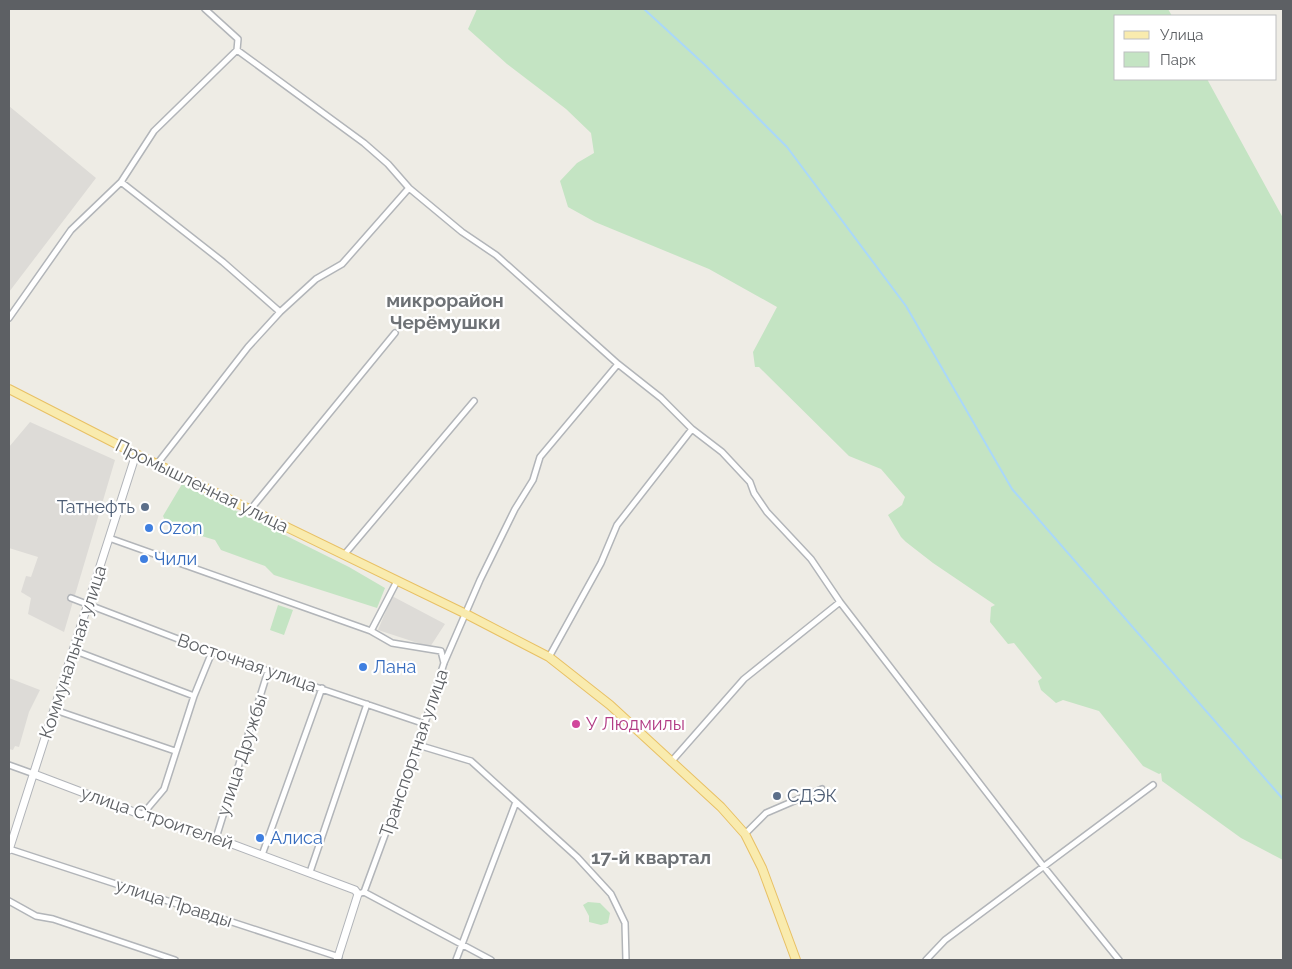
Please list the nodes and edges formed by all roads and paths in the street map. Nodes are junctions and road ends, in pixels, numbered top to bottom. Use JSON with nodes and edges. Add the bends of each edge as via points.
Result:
{"nodes":[{"id":1,"x":205,"y":9,"type":"edge"},
{"id":2,"x":237,"y":50,"type":"junction"},
{"id":3,"x":121,"y":182,"type":"junction"},
{"id":4,"x":409,"y":188,"type":"junction"},
{"id":5,"x":280,"y":312,"type":"junction"},
{"id":6,"x":9,"y":318,"type":"edge"},
{"id":7,"x":396,"y":332,"type":"dead end"},
{"id":8,"x":618,"y":364,"type":"junction"},
{"id":9,"x":9,"y":389,"type":"edge"},
{"id":10,"x":474,"y":401,"type":"dead end"},
{"id":11,"x":692,"y":429,"type":"junction"},
{"id":12,"x":136,"y":454,"type":"junction"},
{"id":13,"x":157,"y":464,"type":"junction"},
{"id":14,"x":250,"y":510,"type":"junction"},
{"id":15,"x":109,"y":538,"type":"junction"},
{"id":16,"x":344,"y":555,"type":"junction"},
{"id":17,"x":397,"y":581,"type":"junction"},
{"id":18,"x":71,"y":598,"type":"dead end"},
{"id":19,"x":840,"y":602,"type":"junction"},
{"id":20,"x":89,"y":604,"type":"junction"},
{"id":21,"x":466,"y":614,"type":"junction"},
{"id":22,"x":371,"y":631,"type":"junction"},
{"id":23,"x":74,"y":650,"type":"junction"},
{"id":24,"x":212,"y":652,"type":"junction"},
{"id":25,"x":549,"y":657,"type":"junction"},
{"id":26,"x":444,"y":663,"type":"junction"},
{"id":27,"x":268,"y":671,"type":"junction"},
{"id":28,"x":322,"y":688,"type":"junction"},
{"id":29,"x":194,"y":696,"type":"junction"},
{"id":30,"x":367,"y":704,"type":"junction"},
{"id":31,"x":54,"y":710,"type":"junction"},
{"id":32,"x":425,"y":724,"type":"junction"},
{"id":33,"x":418,"y":744,"type":"junction"},
{"id":34,"x":174,"y":751,"type":"junction"},
{"id":35,"x":671,"y":762,"type":"junction"},
{"id":36,"x":9,"y":765,"type":"edge"},
{"id":37,"x":34,"y":774,"type":"junction"},
{"id":38,"x":1153,"y":785,"type":"dead end"},
{"id":39,"x":822,"y":789,"type":"dead end"},
{"id":40,"x":516,"y":802,"type":"junction"},
{"id":41,"x":142,"y":815,"type":"junction"},
{"id":42,"x":745,"y":834,"type":"junction"},
{"id":43,"x":216,"y":838,"type":"junction"},
{"id":44,"x":9,"y":850,"type":"edge"},
{"id":45,"x":262,"y":855,"type":"junction"},
{"id":46,"x":1044,"y":868,"type":"junction"},
{"id":47,"x":310,"y":872,"type":"junction"},
{"id":48,"x":361,"y":893,"type":"junction"},
{"id":49,"x":9,"y":901,"type":"edge"},
{"id":50,"x":461,"y":943,"type":"junction"},
{"id":51,"x":338,"y":958,"type":"edge"},
{"id":52,"x":175,"y":960,"type":"edge"},
{"id":53,"x":456,"y":960,"type":"edge"},
{"id":54,"x":491,"y":960,"type":"edge"},
{"id":55,"x":626,"y":960,"type":"edge"},
{"id":56,"x":796,"y":960,"type":"edge"},
{"id":57,"x":926,"y":960,"type":"edge"},
{"id":58,"x":1119,"y":960,"type":"edge"}],
"edges":[{"from":1,"to":2,"type":"street","via":[[238,39]]},
{"from":2,"to":3,"type":"street","via":[[154,131]]},
{"from":2,"to":4,"type":"street","via":[[364,143]]},
{"from":3,"to":5,"type":"street","via":[[223,262]]},
{"from":3,"to":6,"type":"street","via":[[71,230]]},
{"from":4,"to":5,"type":"street","via":[[342,264],[316,279]]},
{"from":4,"to":8,"type":"street","via":[[462,232],[496,255]]},
{"from":5,"to":13,"type":"street","via":[[248,347]]},
{"from":7,"to":14,"type":"street"},
{"from":8,"to":11,"type":"street","via":[[661,398]]},
{"from":8,"to":21,"type":"street","name":"Транспортная улица","via":[[540,457],[533,480],[515,509]]},
{"from":9,"to":12,"type":"main road","name":"Промышленная улица"},
{"from":10,"to":16,"type":"street"},
{"from":11,"to":19,"type":"street","via":[[722,452],[750,482],[767,512],[811,560]]},
{"from":11,"to":25,"type":"street","via":[[617,525],[601,563]]},
{"from":12,"to":13,"type":"main road","name":"Промышленная улица"},
{"from":12,"to":15,"type":"street","name":"Коммунальная улица"},
{"from":13,"to":14,"type":"main road","name":"Промышленная улица"},
{"from":14,"to":16,"type":"main road","name":"Промышленная улица"},
{"from":15,"to":20,"type":"street","name":"Коммунальная улица"},
{"from":15,"to":22,"type":"street"},
{"from":16,"to":17,"type":"main road","name":"Промышленная улица"},
{"from":17,"to":21,"type":"main road","name":"Промышленная улица"},
{"from":17,"to":22,"type":"street"},
{"from":18,"to":20,"type":"street","name":"Восточная улица"},
{"from":19,"to":35,"type":"street","via":[[744,679]]},
{"from":19,"to":46,"type":"street"},
{"from":20,"to":23,"type":"street","name":"Коммунальная улица"},
{"from":20,"to":24,"type":"street","name":"Восточная улица"},
{"from":21,"to":25,"type":"main road","name":"Промышленная улица"},
{"from":21,"to":26,"type":"street","name":"Транспортная улица"},
{"from":22,"to":26,"type":"street","via":[[392,643],[441,651]]},
{"from":23,"to":29,"type":"street"},
{"from":23,"to":31,"type":"street","name":"Коммунальная улица"},
{"from":24,"to":27,"type":"street","name":"Восточная улица"},
{"from":24,"to":29,"type":"street"},
{"from":25,"to":35,"type":"main road","name":"Промышленная улица","via":[[610,705]]},
{"from":26,"to":32,"type":"street","name":"Транспортная улица"},
{"from":27,"to":28,"type":"street","name":"Восточная улица"},
{"from":27,"to":43,"type":"street","name":"улица Дружбы"},
{"from":28,"to":30,"type":"street","name":"Восточная улица"},
{"from":28,"to":45,"type":"street"},
{"from":29,"to":34,"type":"street"},
{"from":30,"to":32,"type":"street","name":"Восточная улица"},
{"from":30,"to":47,"type":"street"},
{"from":31,"to":34,"type":"street"},
{"from":31,"to":37,"type":"street","name":"Коммунальная улица"},
{"from":32,"to":33,"type":"street","name":"Транспортная улица"},
{"from":33,"to":40,"type":"street","via":[[471,761]]},
{"from":33,"to":48,"type":"street","name":"Транспортная улица"},
{"from":34,"to":41,"type":"street","via":[[164,789]]},
{"from":35,"to":42,"type":"main road","name":"Промышленная улица","via":[[721,807]]},
{"from":36,"to":37,"type":"street","name":"улица Строителей"},
{"from":37,"to":41,"type":"street","name":"улица Строителей"},
{"from":37,"to":44,"type":"street","name":"Коммунальная улица"},
{"from":38,"to":46,"type":"street"},
{"from":39,"to":42,"type":"street","via":[[766,814]]},
{"from":40,"to":50,"type":"street"},
{"from":40,"to":55,"type":"street","via":[[578,857],[611,894],[625,923]]},
{"from":41,"to":43,"type":"street","name":"улица Строителей"},
{"from":42,"to":56,"type":"main road","name":"Промышленная улица","via":[[762,868]]},
{"from":43,"to":45,"type":"street","name":"улица Строителей"},
{"from":44,"to":51,"type":"street","name":"улица Правды"},
{"from":45,"to":47,"type":"street","name":"улица Строителей"},
{"from":46,"to":57,"type":"street","via":[[945,940]]},
{"from":46,"to":58,"type":"street"},
{"from":47,"to":48,"type":"street","name":"улица Строителей"},
{"from":48,"to":50,"type":"street"},
{"from":48,"to":51,"type":"street","name":"Транспортная улица"},
{"from":49,"to":52,"type":"street","via":[[36,916]]},
{"from":50,"to":53,"type":"street"},
{"from":50,"to":54,"type":"street"}]}
